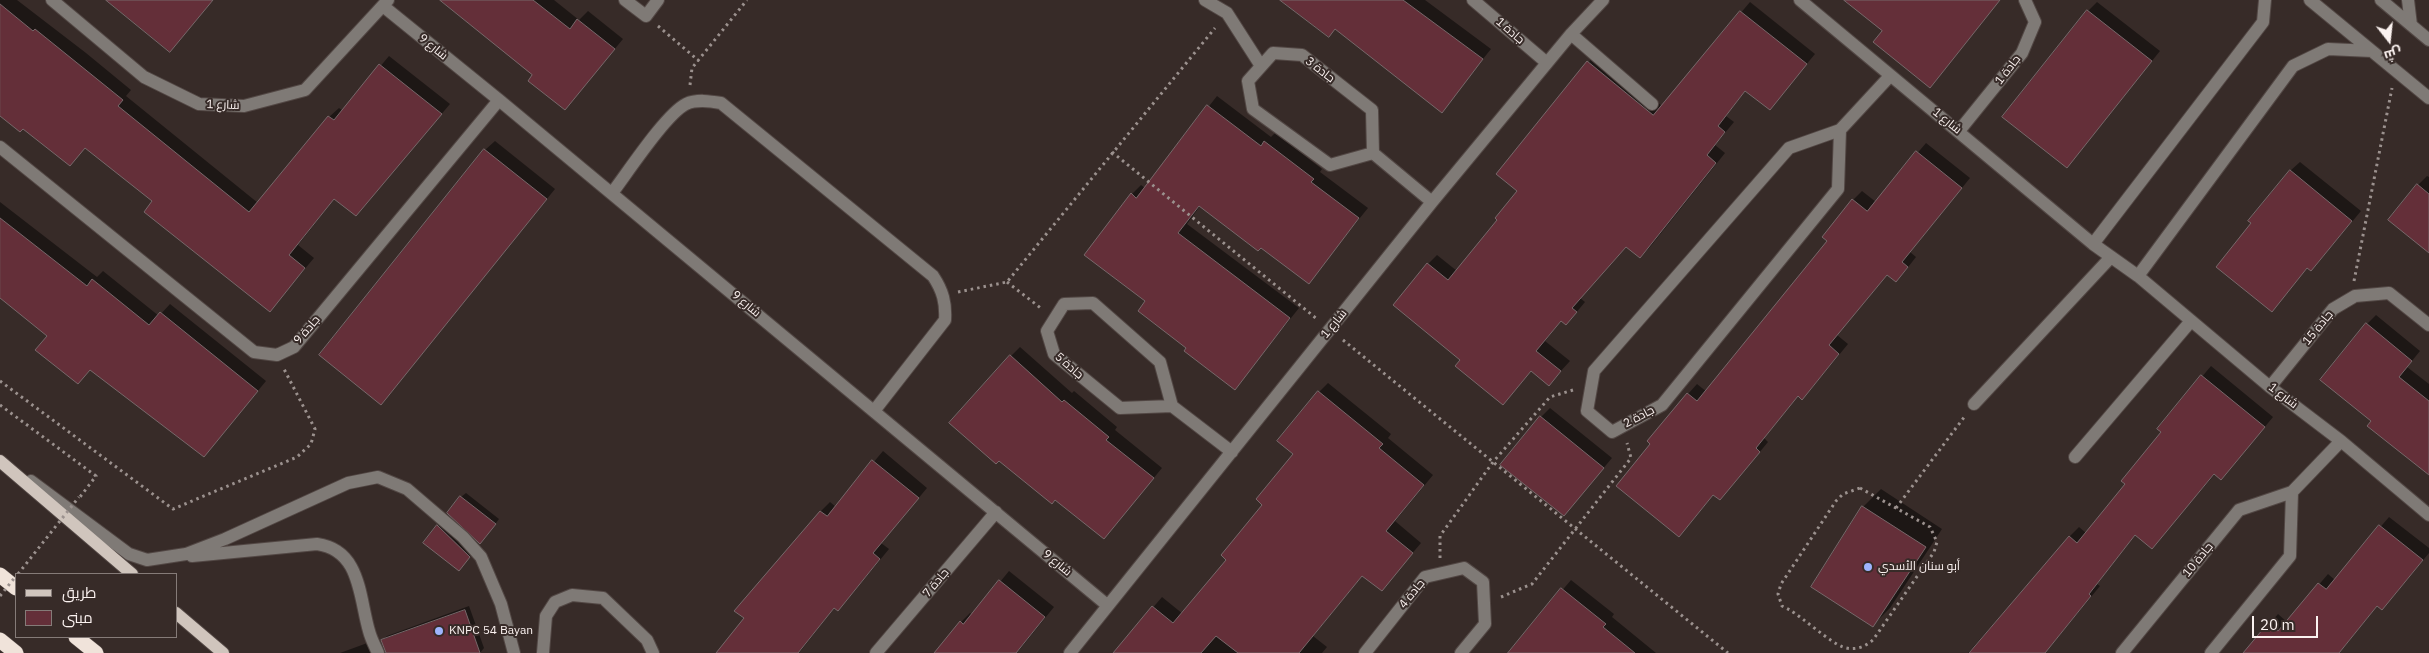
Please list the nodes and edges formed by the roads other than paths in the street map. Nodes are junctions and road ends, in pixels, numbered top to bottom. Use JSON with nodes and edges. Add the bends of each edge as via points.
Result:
{"nodes":[{"id":1,"x":52,"y":0,"type":"edge"},
{"id":2,"x":625,"y":0,"type":"edge"},
{"id":3,"x":658,"y":0,"type":"edge"},
{"id":4,"x":1205,"y":0,"type":"edge"},
{"id":5,"x":1473,"y":0,"type":"edge"},
{"id":6,"x":1603,"y":0,"type":"edge"},
{"id":7,"x":1800,"y":0,"type":"edge"},
{"id":8,"x":2025,"y":0,"type":"edge"},
{"id":9,"x":2265,"y":0,"type":"edge"},
{"id":10,"x":2310,"y":0,"type":"edge"},
{"id":11,"x":2380,"y":0,"type":"edge"},
{"id":12,"x":2408,"y":0,"type":"edge"},
{"id":13,"x":385,"y":3,"type":"edge"},
{"id":14,"x":2411,"y":25,"type":"junction"},
{"id":15,"x":1571,"y":34,"type":"junction"},
{"id":16,"x":2429,"y":40,"type":"edge"},
{"id":17,"x":2372,"y":51,"type":"junction"},
{"id":18,"x":1547,"y":63,"type":"junction"},
{"id":19,"x":1262,"y":66,"type":"junction"},
{"id":20,"x":1890,"y":76,"type":"junction"},
{"id":21,"x":2429,"y":98,"type":"edge"},
{"id":22,"x":499,"y":100,"type":"junction"},
{"id":23,"x":1652,"y":104,"type":"dead end"},
{"id":24,"x":1840,"y":130,"type":"junction"},
{"id":25,"x":1959,"y":131,"type":"junction"},
{"id":26,"x":0,"y":147,"type":"edge"},
{"id":27,"x":1373,"y":153,"type":"junction"},
{"id":28,"x":612,"y":193,"type":"junction"},
{"id":29,"x":1432,"y":202,"type":"junction"},
{"id":30,"x":2093,"y":244,"type":"junction"},
{"id":31,"x":2111,"y":256,"type":"junction"},
{"id":32,"x":2138,"y":276,"type":"junction"},
{"id":33,"x":2191,"y":321,"type":"junction"},
{"id":34,"x":2429,"y":325,"type":"edge"},
{"id":35,"x":2270,"y":387,"type":"junction"},
{"id":36,"x":1974,"y":404,"type":"road end"},
{"id":37,"x":1172,"y":406,"type":"junction"},
{"id":38,"x":874,"y":411,"type":"junction"},
{"id":39,"x":2341,"y":441,"type":"junction"},
{"id":40,"x":1232,"y":452,"type":"junction"},
{"id":41,"x":2075,"y":457,"type":"dead end"},
{"id":42,"x":0,"y":460,"type":"edge"},
{"id":43,"x":2292,"y":492,"type":"junction"},
{"id":44,"x":996,"y":512,"type":"junction"},
{"id":45,"x":2429,"y":515,"type":"edge"},
{"id":46,"x":163,"y":559,"type":"junction"},
{"id":47,"x":131,"y":573,"type":"edge"},
{"id":48,"x":0,"y":575,"type":"edge"},
{"id":49,"x":15,"y":587,"type":"edge"},
{"id":50,"x":1107,"y":605,"type":"junction"},
{"id":51,"x":178,"y":614,"type":"edge"},
{"id":52,"x":77,"y":638,"type":"edge"},
{"id":53,"x":0,"y":640,"type":"edge"},
{"id":54,"x":16,"y":653,"type":"edge"},
{"id":55,"x":96,"y":653,"type":"edge"},
{"id":56,"x":223,"y":653,"type":"edge"},
{"id":57,"x":378,"y":653,"type":"edge"},
{"id":58,"x":514,"y":653,"type":"edge"},
{"id":59,"x":543,"y":653,"type":"edge"},
{"id":60,"x":652,"y":653,"type":"edge"},
{"id":61,"x":876,"y":653,"type":"edge"},
{"id":62,"x":1070,"y":653,"type":"edge"},
{"id":63,"x":1366,"y":653,"type":"edge"},
{"id":64,"x":1461,"y":653,"type":"edge"},
{"id":65,"x":2122,"y":653,"type":"edge"},
{"id":66,"x":2211,"y":653,"type":"edge"}],
"edges":[{"from":1,"to":13,"type":"street","name":"شارع 1","via":[[144,77],[199,104],[244,106],[305,90]]},
{"from":2,"to":3,"type":"street","via":[[646,16]]},
{"from":4,"to":19,"type":"street","via":[[1227,13]]},
{"from":5,"to":18,"type":"street","name":"جادة 1"},
{"from":6,"to":15,"type":"street","name":"شارع 1"},
{"from":7,"to":20,"type":"street","name":"شارع 1"},
{"from":8,"to":25,"type":"street","name":"جادة 1","via":[[2035,22],[2022,53]]},
{"from":9,"to":30,"type":"street","via":[[2263,22]]},
{"from":10,"to":17,"type":"street"},
{"from":11,"to":14,"type":"street"},
{"from":12,"to":14,"type":"street"},
{"from":13,"to":22,"type":"street","name":"شارع 9"},
{"from":14,"to":16,"type":"street"},
{"from":15,"to":18,"type":"street","name":"شارع 1"},
{"from":15,"to":23,"type":"street"},
{"from":17,"to":21,"type":"street"},
{"from":17,"to":32,"type":"street","via":[[2328,49],[2293,66]]},
{"from":18,"to":29,"type":"street","name":"شارع 1"},
{"from":19,"to":27,"type":"street","name":"جادة 3","via":[[1273,53],[1302,55],[1372,110]]},
{"from":19,"to":27,"type":"street","name":"جادة 3","via":[[1248,81],[1253,109],[1330,165]]},
{"from":20,"to":24,"type":"street","name":"جادة 2"},
{"from":20,"to":25,"type":"street","name":"شارع 1"},
{"from":22,"to":26,"type":"street","name":"جادة 9","via":[[294,346],[277,354],[254,352]]},
{"from":22,"to":28,"type":"street","name":"شارع 9"},
{"from":24,"to":24,"type":"street","name":"جادة 2","via":[[1838,190],[1662,405],[1612,432],[1588,411],[1594,371],[1789,148]]},
{"from":25,"to":30,"type":"street","name":"شارع 1"},
{"from":27,"to":29,"type":"street"},
{"from":28,"to":38,"type":"street","name":"شارع 9"},
{"from":28,"to":38,"type":"street","via":[[672,114],[700,100],[721,103],[933,276],[943,296],[945,320]]},
{"from":29,"to":40,"type":"street","name":"شارع 1"},
{"from":30,"to":31,"type":"street","name":"شارع 1"},
{"from":31,"to":32,"type":"street","name":"شارع 1"},
{"from":31,"to":36,"type":"street"},
{"from":32,"to":33,"type":"street","name":"شارع 1"},
{"from":33,"to":35,"type":"street","name":"شارع 1"},
{"from":33,"to":41,"type":"street"},
{"from":34,"to":35,"type":"street","name":"جادة 15","via":[[2389,293],[2355,296],[2333,309]]},
{"from":35,"to":39,"type":"street","name":"شارع 1"},
{"from":37,"to":37,"type":"street","name":"جادة 5","via":[[1120,408],[1054,354],[1047,331],[1064,304],[1093,303],[1160,362]]},
{"from":37,"to":40,"type":"street"},
{"from":38,"to":44,"type":"street","name":"شارع 9"},
{"from":39,"to":43,"type":"street","name":"جادة 10"},
{"from":39,"to":45,"type":"street","name":"شارع 1"},
{"from":40,"to":50,"type":"street","name":"شارع 1"},
{"from":42,"to":46,"type":"street","via":[[129,554],[147,560]]},
{"from":42,"to":47,"type":"main road"},
{"from":43,"to":65,"type":"street","name":"جادة 10","via":[[2239,510]]},
{"from":43,"to":66,"type":"street","via":[[2290,556]]},
{"from":44,"to":50,"type":"street","name":"شارع 9"},
{"from":44,"to":61,"type":"street","name":"جادة 7"},
{"from":46,"to":57,"type":"street","via":[[317,544],[329,546],[349,561],[369,634]]},
{"from":46,"to":58,"type":"street","via":[[225,540],[348,484],[378,477],[407,489],[481,557],[501,604]]},
{"from":48,"to":49,"type":"highway"},
{"from":50,"to":62,"type":"street","name":"شارع 1"},
{"from":51,"to":56,"type":"main road"},
{"from":52,"to":55,"type":"highway"},
{"from":53,"to":54,"type":"highway"},
{"from":59,"to":60,"type":"street","via":[[546,616],[555,602],[572,595],[603,598],[647,640]]},
{"from":63,"to":64,"type":"street","name":"جادة 4","via":[[1425,577],[1464,568],[1483,582],[1484,624]]}]}
